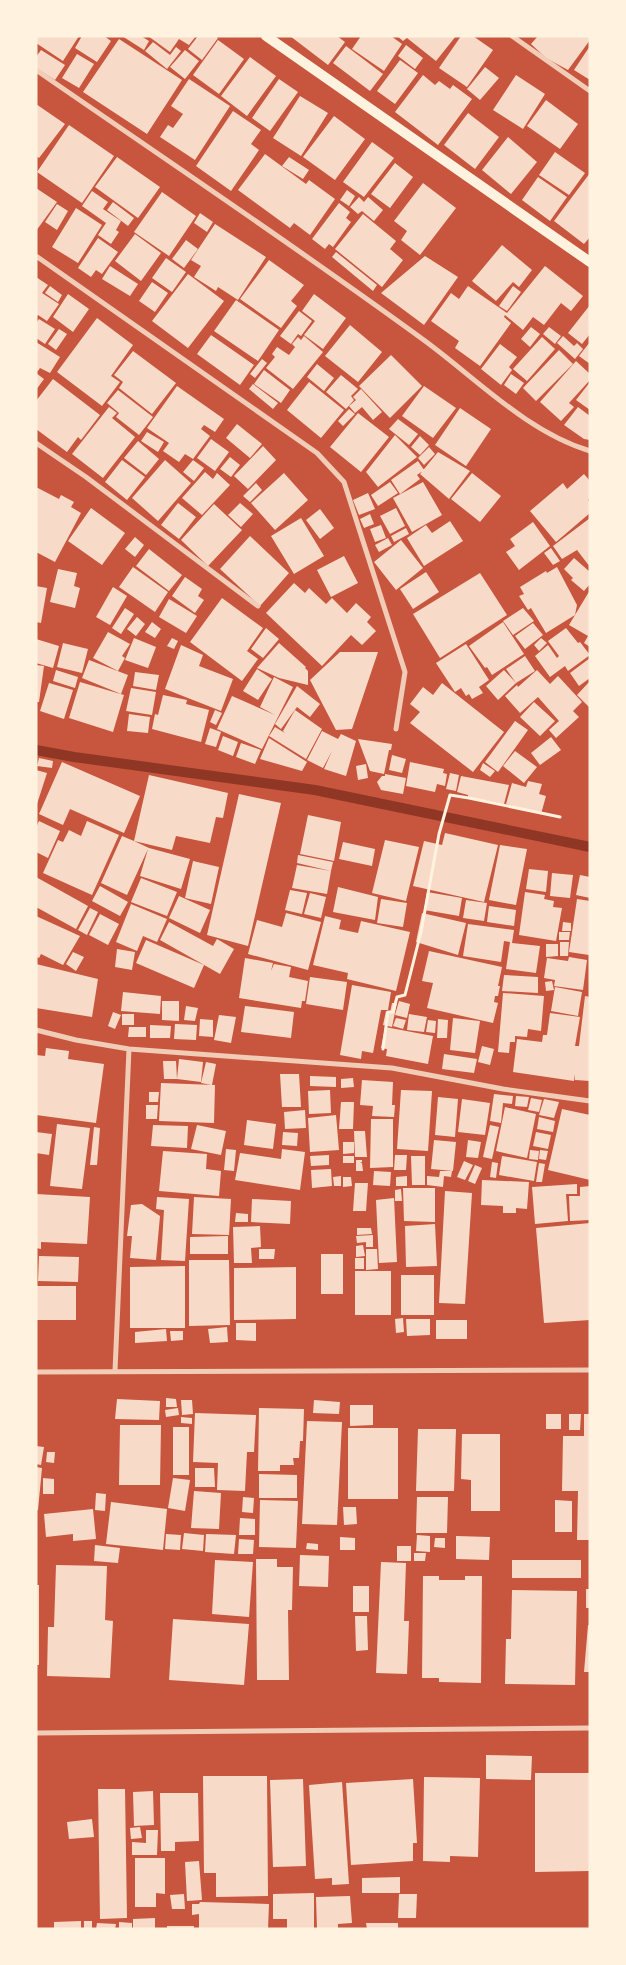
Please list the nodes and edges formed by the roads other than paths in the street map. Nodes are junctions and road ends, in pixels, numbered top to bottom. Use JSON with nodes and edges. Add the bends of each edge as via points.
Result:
{"nodes":[{"id":1,"x":266,"y":36,"type":"edge"},
{"id":2,"x":512,"y":36,"type":"edge"},
{"id":3,"x":36,"y":70,"type":"edge"},
{"id":4,"x":590,"y":91,"type":"edge"},
{"id":5,"x":36,"y":256,"type":"edge"},
{"id":6,"x":590,"y":262,"type":"edge"},
{"id":7,"x":36,"y":443,"type":"edge"},
{"id":8,"x":590,"y":451,"type":"edge"},
{"id":9,"x":258,"y":606,"type":"dead end"},
{"id":10,"x":396,"y":728,"type":"dead end"},
{"id":11,"x":36,"y":1030,"type":"edge"},
{"id":12,"x":129,"y":1049,"type":"junction"},
{"id":13,"x":590,"y":1102,"type":"edge"},
{"id":14,"x":115,"y":1370,"type":"junction"},
{"id":15,"x":590,"y":1370,"type":"edge"},
{"id":16,"x":36,"y":1372,"type":"edge"},
{"id":17,"x":590,"y":1728,"type":"edge"},
{"id":18,"x":36,"y":1733,"type":"edge"}],
"edges":[{"from":1,"to":6,"type":"main road"},
{"from":2,"to":4,"type":"street"},
{"from":3,"to":8,"type":"street","via":[[423,339],[538,427],[569,445]]},
{"from":5,"to":10,"type":"street","via":[[317,453],[344,482],[404,672]]},
{"from":7,"to":9,"type":"street"},
{"from":11,"to":12,"type":"street"},
{"from":12,"to":13,"type":"street","via":[[392,1068]]},
{"from":12,"to":14,"type":"street"},
{"from":14,"to":15,"type":"street"},
{"from":14,"to":16,"type":"street"},
{"from":17,"to":18,"type":"street"}]}
